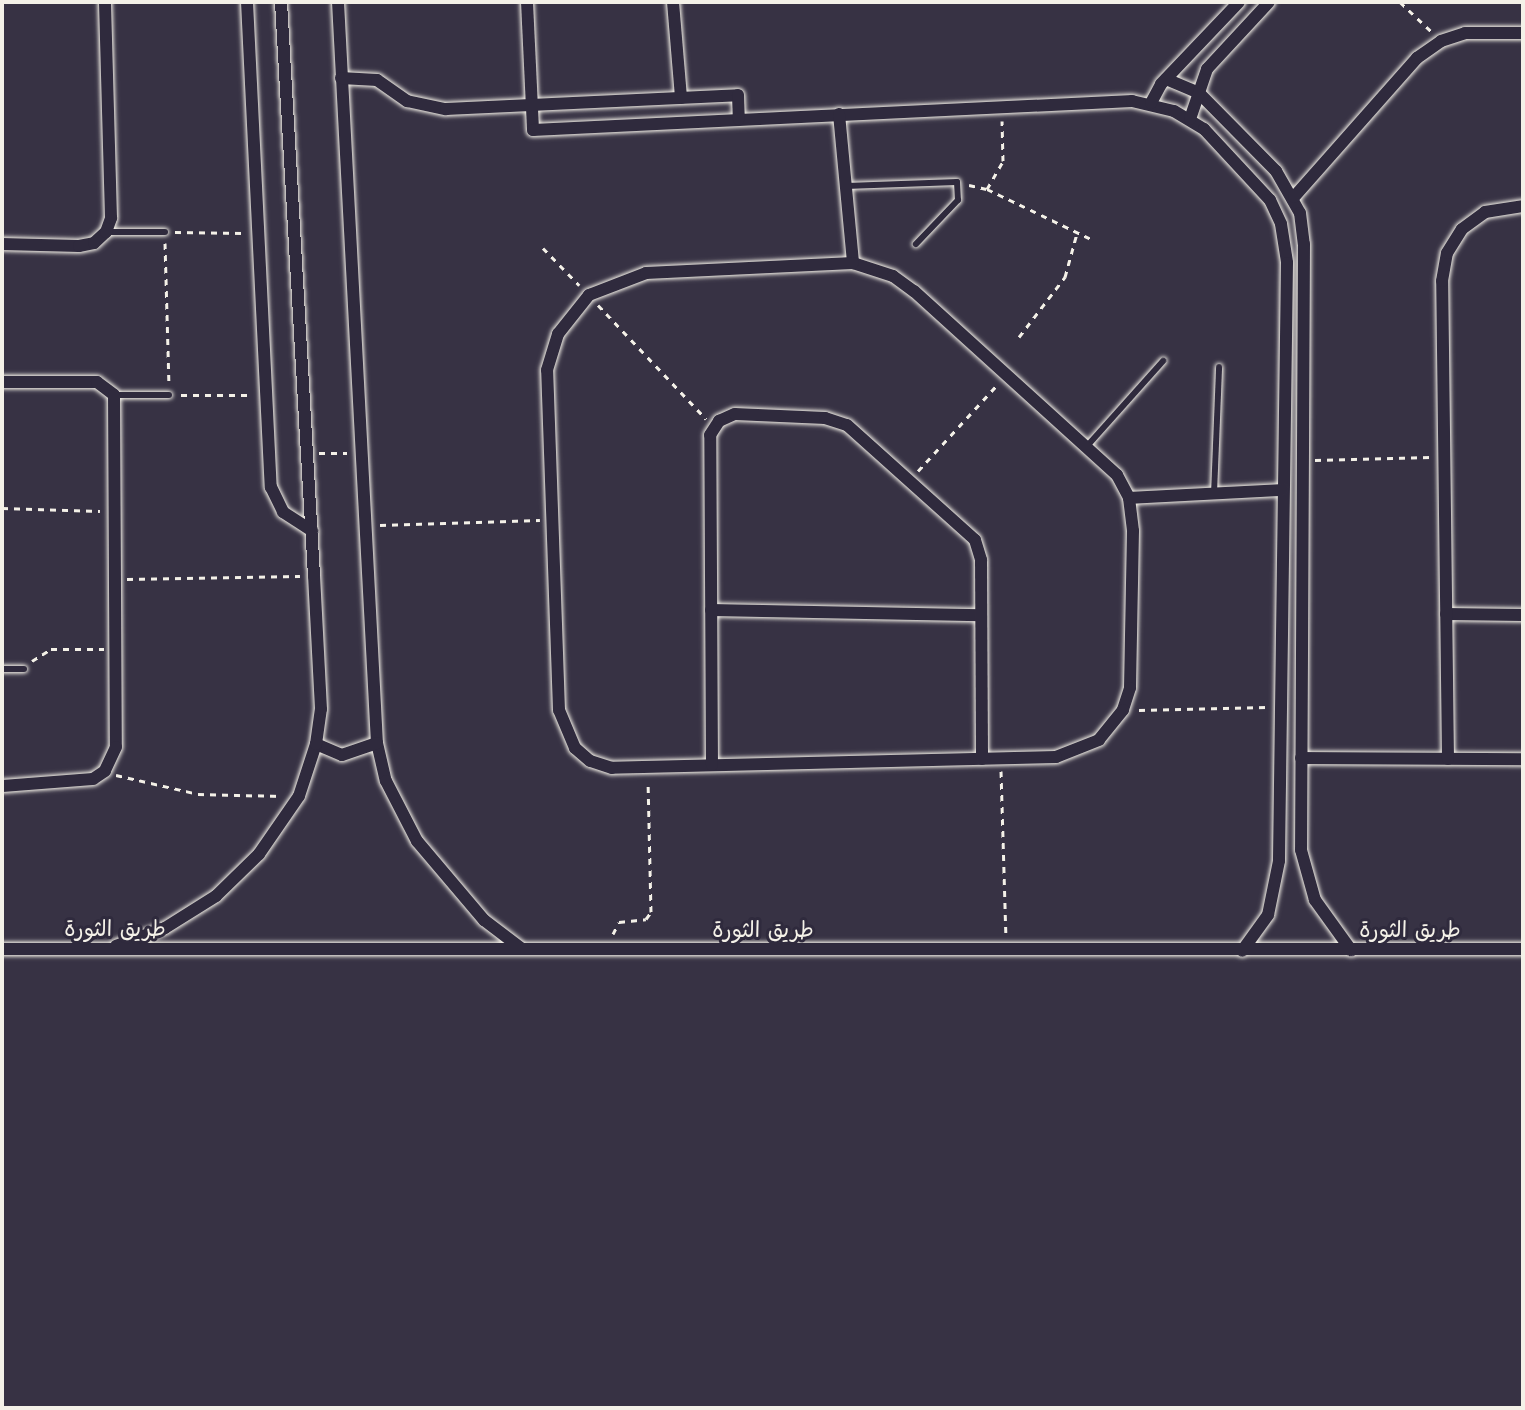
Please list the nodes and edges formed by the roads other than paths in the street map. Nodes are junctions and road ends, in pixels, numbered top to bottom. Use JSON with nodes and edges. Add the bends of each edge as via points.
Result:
{"nodes":[{"id":1,"x":105,"y":2,"type":"edge"},
{"id":2,"x":247,"y":2,"type":"edge"},
{"id":3,"x":281,"y":2,"type":"edge"},
{"id":4,"x":338,"y":2,"type":"edge"},
{"id":5,"x":527,"y":2,"type":"edge"},
{"id":6,"x":673,"y":2,"type":"edge"},
{"id":7,"x":1239,"y":2,"type":"edge"},
{"id":8,"x":1269,"y":2,"type":"edge"},
{"id":9,"x":1523,"y":33,"type":"edge"},
{"id":10,"x":341,"y":78,"type":"junction"},
{"id":11,"x":1166,"y":79,"type":"junction"},
{"id":12,"x":1199,"y":93,"type":"junction"},
{"id":13,"x":681,"y":98,"type":"junction"},
{"id":14,"x":1151,"y":103,"type":"junction"},
{"id":15,"x":531,"y":105,"type":"junction"},
{"id":16,"x":839,"y":114,"type":"junction"},
{"id":17,"x":739,"y":119,"type":"junction"},
{"id":18,"x":1190,"y":119,"type":"junction"},
{"id":19,"x":846,"y":186,"type":"junction"},
{"id":20,"x":1294,"y":197,"type":"junction"},
{"id":21,"x":1523,"y":206,"type":"edge"},
{"id":22,"x":106,"y":232,"type":"junction"},
{"id":23,"x":165,"y":232,"type":"road end"},
{"id":24,"x":2,"y":244,"type":"edge"},
{"id":25,"x":916,"y":244,"type":"dead end"},
{"id":26,"x":853,"y":263,"type":"junction"},
{"id":27,"x":1286,"y":350,"type":"junction"},
{"id":28,"x":1304,"y":352,"type":"junction"},
{"id":29,"x":1163,"y":361,"type":"dead end"},
{"id":30,"x":1219,"y":367,"type":"dead end"},
{"id":31,"x":2,"y":382,"type":"edge"},
{"id":32,"x":114,"y":395,"type":"junction"},
{"id":33,"x":169,"y":395,"type":"road end"},
{"id":34,"x":1088,"y":445,"type":"junction"},
{"id":35,"x":1283,"y":490,"type":"junction"},
{"id":36,"x":1214,"y":494,"type":"junction"},
{"id":37,"x":1129,"y":498,"type":"junction"},
{"id":38,"x":312,"y":531,"type":"junction"},
{"id":39,"x":1283,"y":568,"type":"junction"},
{"id":40,"x":1302,"y":569,"type":"junction"},
{"id":41,"x":711,"y":610,"type":"junction"},
{"id":42,"x":1446,"y":614,"type":"junction"},
{"id":43,"x":981,"y":615,"type":"junction"},
{"id":44,"x":1523,"y":615,"type":"edge"},
{"id":45,"x":1282,"y":651,"type":"junction"},
{"id":46,"x":1301,"y":652,"type":"junction"},
{"id":47,"x":2,"y":669,"type":"edge"},
{"id":48,"x":24,"y":669,"type":"road end"},
{"id":49,"x":377,"y":743,"type":"junction"},
{"id":50,"x":316,"y":744,"type":"junction"},
{"id":51,"x":1301,"y":758,"type":"junction"},
{"id":52,"x":982,"y":759,"type":"junction"},
{"id":53,"x":1448,"y":759,"type":"junction"},
{"id":54,"x":1523,"y":759,"type":"edge"},
{"id":55,"x":712,"y":765,"type":"junction"},
{"id":56,"x":2,"y":786,"type":"edge"},
{"id":57,"x":1279,"y":850,"type":"junction"},
{"id":58,"x":1301,"y":850,"type":"junction"},
{"id":59,"x":2,"y":949,"type":"edge"},
{"id":60,"x":108,"y":949,"type":"junction"},
{"id":61,"x":522,"y":949,"type":"junction"},
{"id":62,"x":1523,"y":949,"type":"edge"},
{"id":63,"x":1351,"y":950,"type":"junction"},
{"id":64,"x":1242,"y":951,"type":"junction"}],
"edges":[{"from":1,"to":22,"type":"street","via":[[111,218]]},
{"from":2,"to":38,"type":"street","via":[[273,496],[283,512]]},
{"from":3,"to":38,"type":"street"},
{"from":4,"to":10,"type":"street"},
{"from":5,"to":15,"type":"street"},
{"from":6,"to":13,"type":"street"},
{"from":7,"to":11,"type":"street"},
{"from":8,"to":12,"type":"street","via":[[1214,60]]},
{"from":9,"to":20,"type":"street","via":[[1465,33],[1417,58]]},
{"from":10,"to":15,"type":"street","via":[[377,80],[397,96],[433,108]]},
{"from":10,"to":49,"type":"street"},
{"from":11,"to":12,"type":"street"},
{"from":11,"to":14,"type":"street"},
{"from":12,"to":18,"type":"street"},
{"from":12,"to":20,"type":"street","via":[[1276,171]]},
{"from":13,"to":15,"type":"street"},
{"from":13,"to":17,"type":"street","via":[[738,95]]},
{"from":14,"to":16,"type":"street","via":[[1115,100]]},
{"from":14,"to":18,"type":"street"},
{"from":15,"to":17,"type":"street","via":[[533,130]]},
{"from":16,"to":17,"type":"street"},
{"from":16,"to":19,"type":"street"},
{"from":18,"to":27,"type":"street","via":[[1217,141],[1276,211],[1286,250]]},
{"from":19,"to":25,"type":"lane","via":[[948,179],[960,186],[958,200]]},
{"from":19,"to":26,"type":"street"},
{"from":20,"to":28,"type":"street","via":[[1303,228]]},
{"from":21,"to":42,"type":"street","via":[[1485,212],[1462,229],[1447,253],[1442,281]]},
{"from":22,"to":23,"type":"lane"},
{"from":22,"to":24,"type":"street","via":[[79,246]]},
{"from":26,"to":34,"type":"street","via":[[893,276]]},
{"from":26,"to":55,"type":"street","via":[[646,273],[589,295],[558,334],[547,370],[564,730],[590,761],[612,768]]},
{"from":27,"to":28,"type":"street"},
{"from":27,"to":35,"type":"street"},
{"from":28,"to":40,"type":"street"},
{"from":29,"to":34,"type":"lane"},
{"from":30,"to":36,"type":"lane"},
{"from":31,"to":32,"type":"street","via":[[97,382]]},
{"from":32,"to":33,"type":"lane"},
{"from":32,"to":56,"type":"street","via":[[116,747],[105,771],[79,783]]},
{"from":34,"to":37,"type":"street","via":[[1117,475]]},
{"from":35,"to":36,"type":"street"},
{"from":35,"to":39,"type":"street"},
{"from":36,"to":37,"type":"street"},
{"from":37,"to":52,"type":"street","via":[[1131,663],[1123,710],[1111,728],[1080,751],[1056,757]]},
{"from":38,"to":50,"type":"street","via":[[321,709]]},
{"from":39,"to":40,"type":"street"},
{"from":39,"to":45,"type":"street"},
{"from":40,"to":46,"type":"street"},
{"from":41,"to":43,"type":"street"},
{"from":41,"to":43,"type":"street","via":[[714,428],[735,414],[836,419],[910,479],[975,540],[981,560]]},
{"from":41,"to":55,"type":"street"},
{"from":42,"to":44,"type":"street"},
{"from":42,"to":53,"type":"street"},
{"from":43,"to":52,"type":"street"},
{"from":45,"to":46,"type":"street"},
{"from":45,"to":57,"type":"street"},
{"from":46,"to":51,"type":"street"},
{"from":47,"to":48,"type":"lane"},
{"from":49,"to":50,"type":"street","via":[[342,755]]},
{"from":49,"to":61,"type":"street","via":[[386,781],[417,841],[484,920]]},
{"from":50,"to":60,"type":"street","via":[[299,796],[259,854],[216,896],[165,928]]},
{"from":51,"to":53,"type":"street"},
{"from":51,"to":58,"type":"street"},
{"from":52,"to":55,"type":"street"},
{"from":53,"to":54,"type":"street"},
{"from":57,"to":58,"type":"street"},
{"from":57,"to":64,"type":"street","via":[[1273,900],[1261,928]]},
{"from":58,"to":63,"type":"street","via":[[1315,900]]},
{"from":59,"to":60,"type":"street","name":"طريق الثورة"},
{"from":60,"to":61,"type":"street","name":"طريق الثورة"},
{"from":61,"to":64,"type":"street","name":"طريق الثورة"},
{"from":62,"to":63,"type":"street","name":"طريق الثورة"},
{"from":63,"to":64,"type":"street","name":"طريق الثورة"}]}
